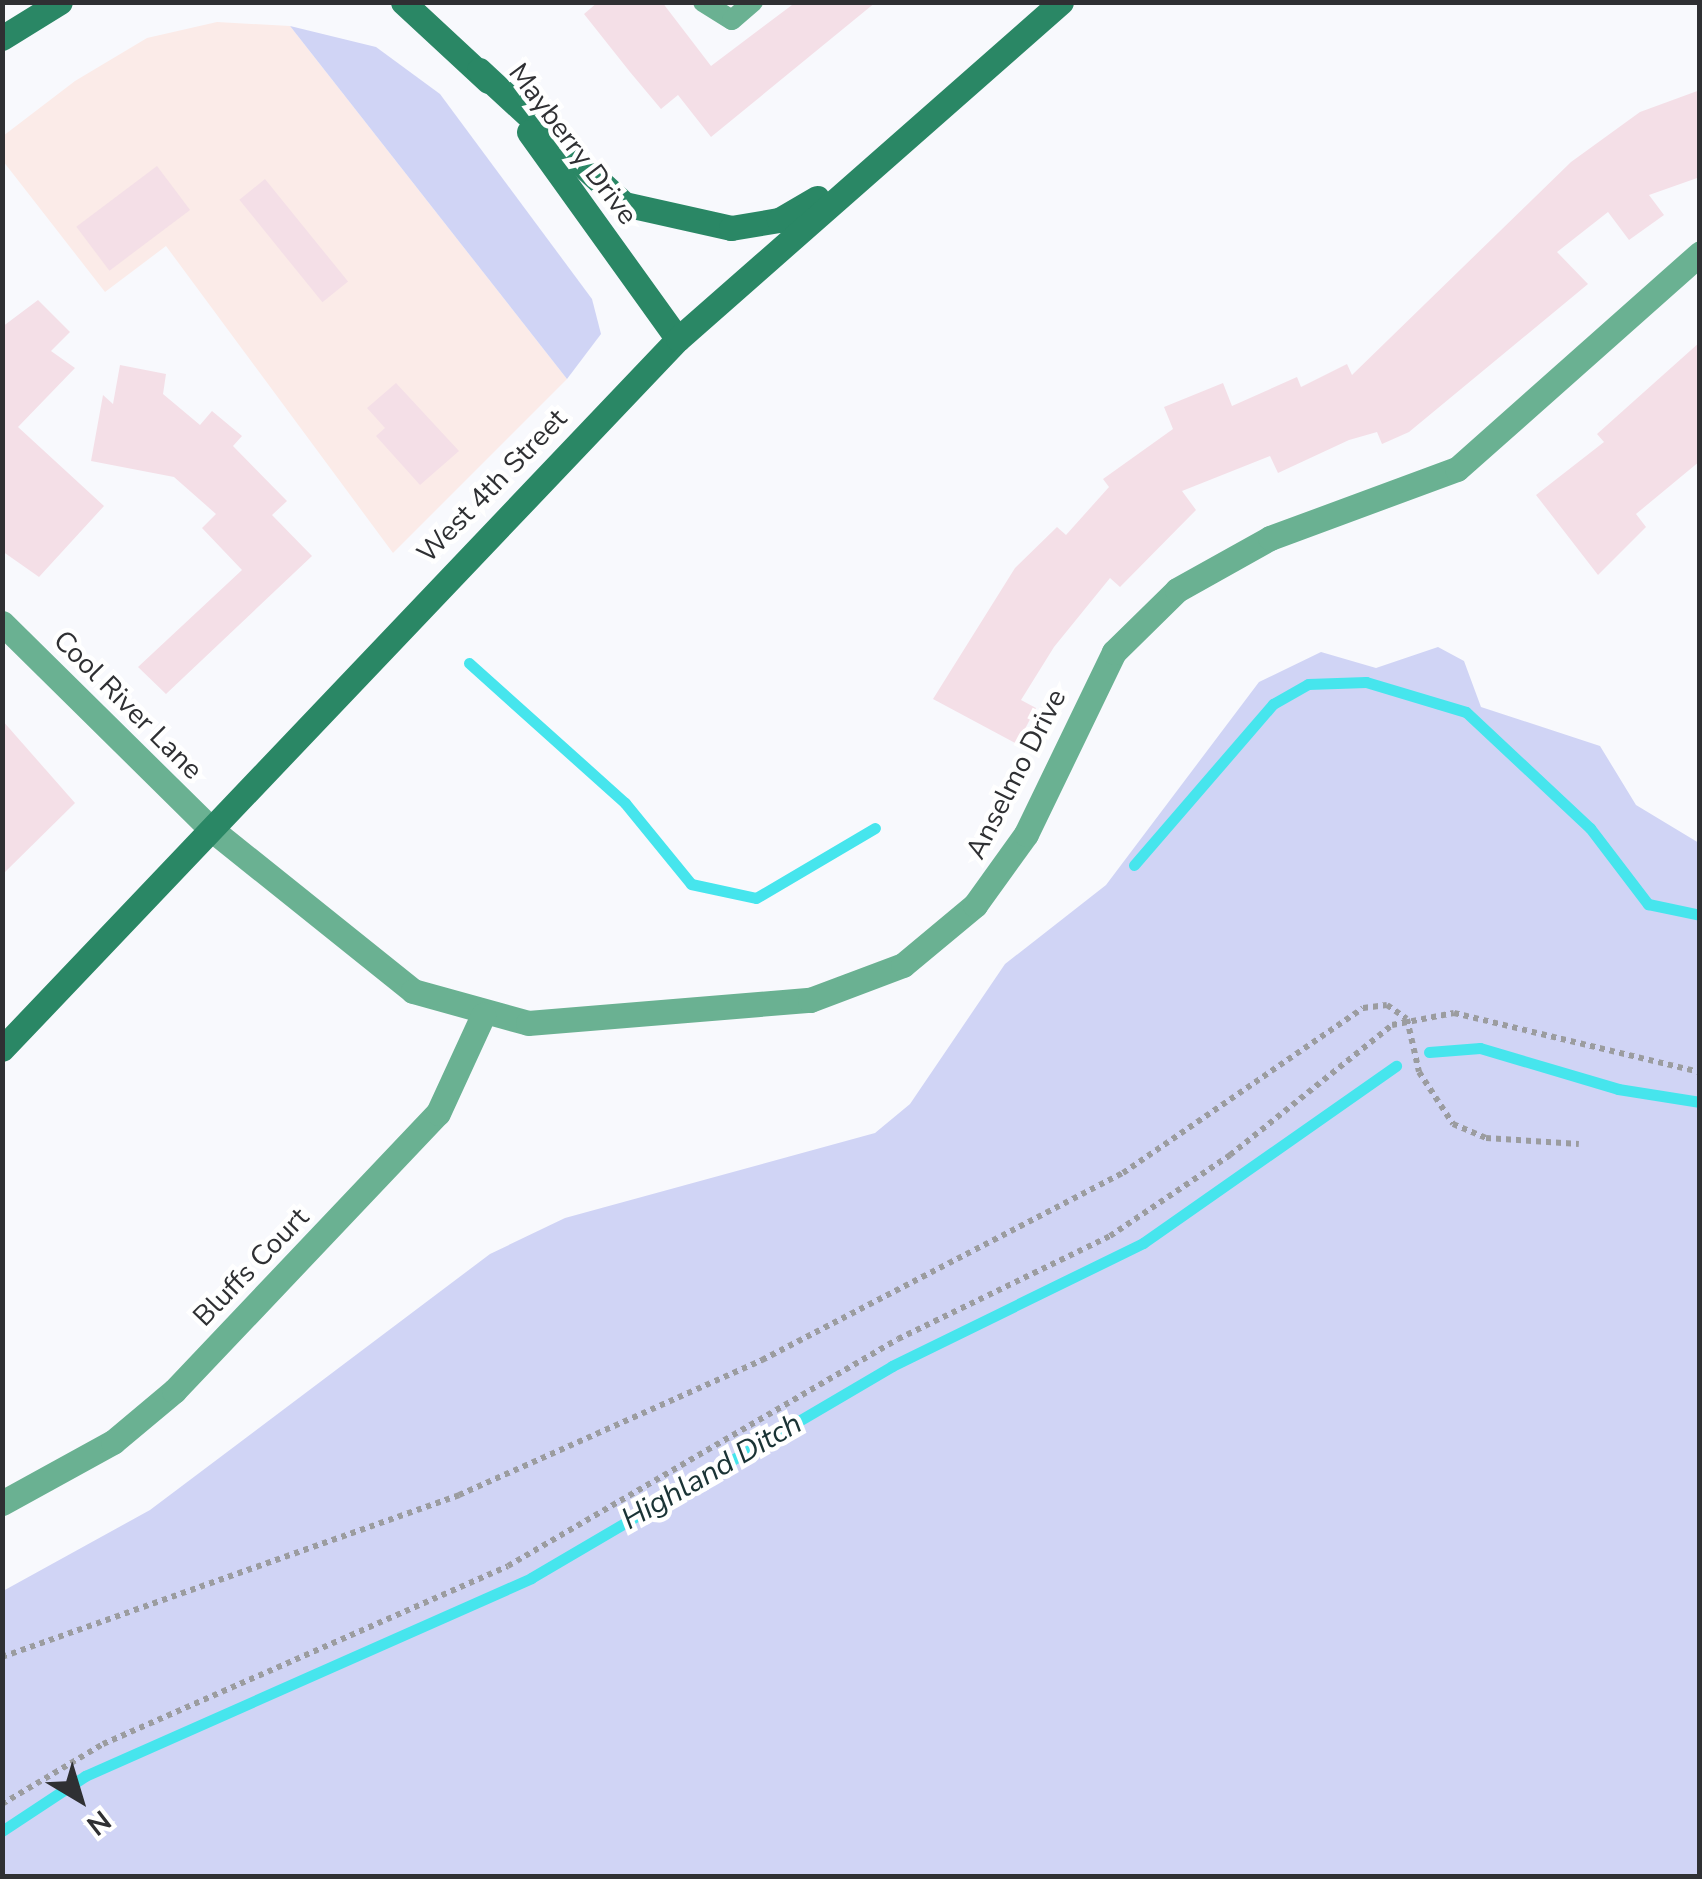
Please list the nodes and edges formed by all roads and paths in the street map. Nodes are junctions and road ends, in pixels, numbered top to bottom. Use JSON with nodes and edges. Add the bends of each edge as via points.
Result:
{"nodes":[{"id":1,"x":60,"y":2,"type":"edge"},
{"id":2,"x":403,"y":2,"type":"edge"},
{"id":3,"x":703,"y":2,"type":"edge"},
{"id":4,"x":753,"y":2,"type":"edge"},
{"id":5,"x":1060,"y":2,"type":"edge"},
{"id":6,"x":2,"y":38,"type":"edge"},
{"id":7,"x":479,"y":70,"type":"junction"},
{"id":8,"x":861,"y":174,"type":"junction"},
{"id":9,"x":1700,"y":253,"type":"edge"},
{"id":10,"x":678,"y":339,"type":"junction"},
{"id":11,"x":2,"y":622,"type":"edge"},
{"id":12,"x":211,"y":830,"type":"junction"},
{"id":13,"x":483,"y":1015,"type":"junction"},
{"id":14,"x":1406,"y":1019,"type":"junction"},
{"id":15,"x":2,"y":1049,"type":"edge"},
{"id":16,"x":1700,"y":1072,"type":"edge"},
{"id":17,"x":1579,"y":1144,"type":"dead end"},
{"id":18,"x":2,"y":1504,"type":"edge"},
{"id":19,"x":2,"y":1657,"type":"edge"},
{"id":20,"x":2,"y":1804,"type":"edge"}],
"edges":[{"from":1,"to":6,"type":"main road"},
{"from":2,"to":7,"type":"main road","name":"Mayberry Drive"},
{"from":3,"to":4,"type":"lane","via":[[721,20]]},
{"from":5,"to":8,"type":"main road","name":"West 4th Street"},
{"from":7,"to":8,"type":"main road","via":[[624,204],[670,220],[731,228],[779,220]]},
{"from":7,"to":10,"type":"main road","name":"Mayberry Drive"},
{"from":8,"to":10,"type":"main road","name":"West 4th Street"},
{"from":9,"to":13,"type":"street","name":"Anselmo Drive","via":[[1457,469],[1270,538],[1177,590],[1114,652],[1003,872],[903,966],[758,1010],[570,1023]]},
{"from":10,"to":12,"type":"main road","name":"West 4th Street"},
{"from":11,"to":12,"type":"street","name":"Cool River Lane"},
{"from":12,"to":13,"type":"street","name":"Anselmo Drive","via":[[374,968]]},
{"from":12,"to":15,"type":"main road","name":"West 4th Street"},
{"from":13,"to":18,"type":"street","name":"Bluffs Court","via":[[438,1113],[174,1391],[112,1442]]},
{"from":14,"to":16,"type":"path","via":[[1454,1013],[1513,1022]]},
{"from":14,"to":17,"type":"path","via":[[1419,1072],[1453,1124],[1486,1138]]},
{"from":14,"to":19,"type":"path","via":[[1387,1004],[1363,1008],[1123,1173],[641,1416],[372,1528]]},
{"from":14,"to":20,"type":"path","via":[[1110,1236],[898,1339],[508,1566],[103,1744]]}]}
